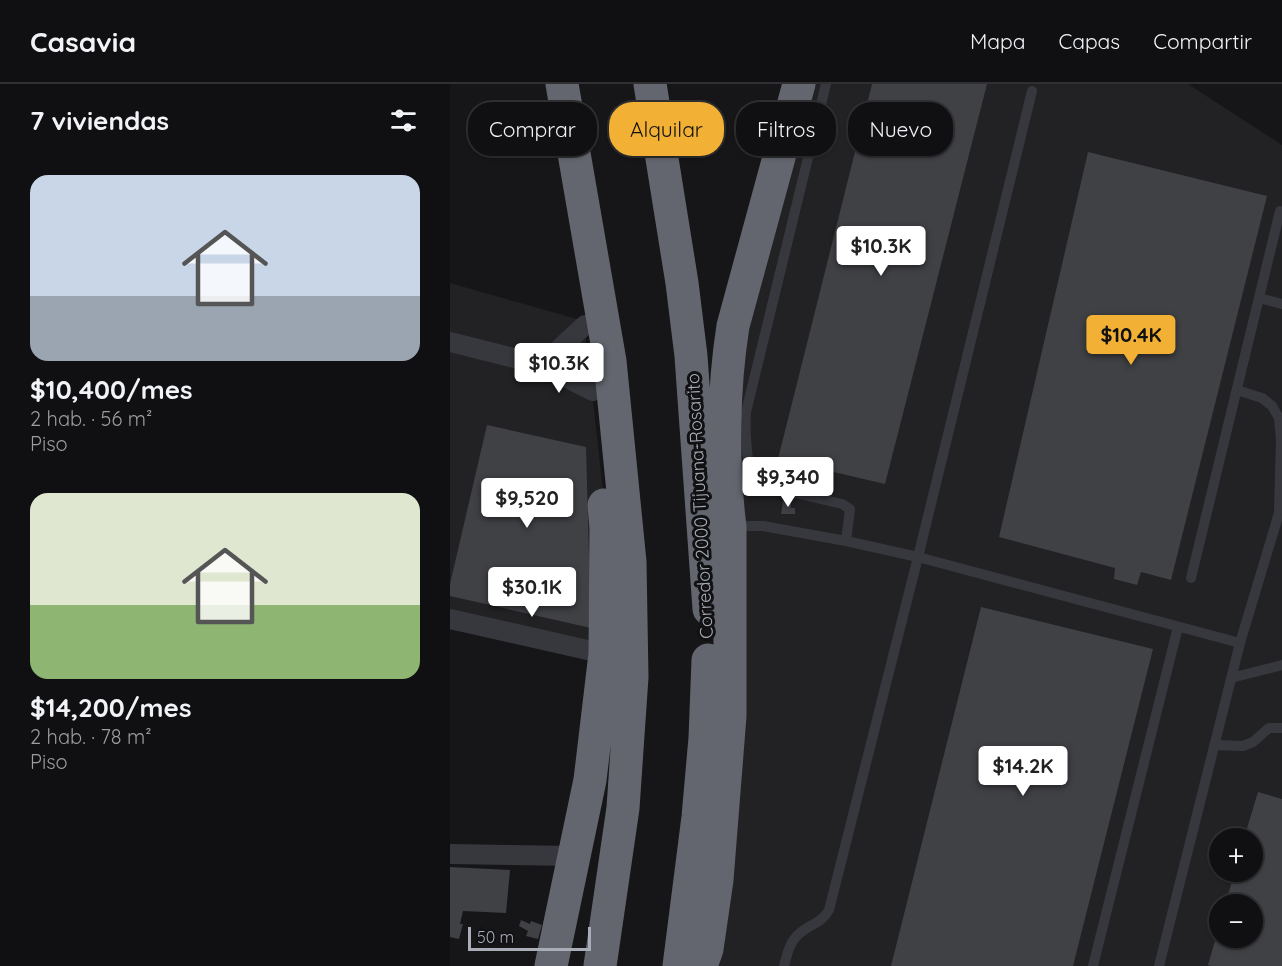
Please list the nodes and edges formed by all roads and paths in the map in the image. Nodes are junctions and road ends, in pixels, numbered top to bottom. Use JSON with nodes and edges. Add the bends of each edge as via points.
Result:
{"nodes":[{"id":1,"x":650,"y":84,"type":"edge"},
{"id":2,"x":668,"y":84,"type":"edge"},
{"id":3,"x":799,"y":84,"type":"edge"},
{"id":4,"x":826,"y":84,"type":"edge"},
{"id":5,"x":1032,"y":91,"type":"dead end"},
{"id":6,"x":563,"y":94,"type":"edge"},
{"id":7,"x":669,"y":198,"type":"junction"},
{"id":8,"x":1280,"y":211,"type":"dead end"},
{"id":9,"x":1259,"y":298,"type":"junction"},
{"id":10,"x":1282,"y":304,"type":"edge"},
{"id":11,"x":585,"y":325,"type":"junction"},
{"id":12,"x":450,"y":342,"type":"edge"},
{"id":13,"x":542,"y":365,"type":"junction"},
{"id":14,"x":1237,"y":390,"type":"junction"},
{"id":15,"x":593,"y":391,"type":"junction"},
{"id":16,"x":1280,"y":508,"type":"edge"},
{"id":17,"x":730,"y":527,"type":"junction"},
{"id":18,"x":846,"y":541,"type":"junction"},
{"id":19,"x":918,"y":557,"type":"junction"},
{"id":20,"x":1191,"y":578,"type":"dead end"},
{"id":21,"x":450,"y":619,"type":"edge"},
{"id":22,"x":1178,"y":627,"type":"junction"},
{"id":23,"x":1240,"y":643,"type":"junction"},
{"id":24,"x":605,"y":654,"type":"junction"},
{"id":25,"x":1282,"y":664,"type":"edge"},
{"id":26,"x":1231,"y":678,"type":"junction"},
{"id":27,"x":1282,"y":728,"type":"edge"},
{"id":28,"x":1214,"y":745,"type":"junction"},
{"id":29,"x":450,"y":854,"type":"edge"},
{"id":30,"x":574,"y":856,"type":"junction"},
{"id":31,"x":551,"y":966,"type":"edge"},
{"id":32,"x":600,"y":966,"type":"edge"},
{"id":33,"x":679,"y":966,"type":"edge"},
{"id":34,"x":701,"y":966,"type":"edge"},
{"id":35,"x":784,"y":966,"type":"edge"},
{"id":36,"x":1093,"y":966,"type":"edge"},
{"id":37,"x":1159,"y":966,"type":"edge"}],
"edges":[{"from":1,"to":7,"type":"highway","name":"Corredor 2000 Tijuana-Rosarito"},
{"from":2,"to":7,"type":"highway","via":[[678,153]]},
{"from":3,"to":17,"type":"highway","via":[[733,326],[726,399]]},
{"from":4,"to":18,"type":"lane","via":[[745,428],[751,472],[769,487],[850,509]]},
{"from":5,"to":19,"type":"lane"},
{"from":6,"to":11,"type":"highway","via":[[557,148]]},
{"from":6,"to":32,"type":"highway","via":[[610,361],[630,562],[632,677],[623,808]]},
{"from":7,"to":33,"type":"highway","name":"Corredor 2000 Tijuana-Rosarito","via":[[691,356],[709,600],[705,738]]},
{"from":8,"to":9,"type":"lane"},
{"from":9,"to":10,"type":"lane"},
{"from":9,"to":14,"type":"lane"},
{"from":11,"to":13,"type":"street"},
{"from":11,"to":15,"type":"highway"},
{"from":12,"to":13,"type":"street"},
{"from":13,"to":15,"type":"street"},
{"from":14,"to":16,"type":"lane","via":[[1262,398],[1279,418]]},
{"from":14,"to":20,"type":"lane"},
{"from":15,"to":24,"type":"highway","via":[[606,528]]},
{"from":16,"to":23,"type":"lane"},
{"from":17,"to":18,"type":"lane","via":[[763,526]]},
{"from":17,"to":34,"type":"highway","via":[[730,716],[717,880]]},
{"from":18,"to":19,"type":"lane"},
{"from":19,"to":22,"type":"lane"},
{"from":19,"to":35,"type":"lane","via":[[829,910],[823,920],[798,934]]},
{"from":21,"to":24,"type":"street"},
{"from":22,"to":23,"type":"lane"},
{"from":22,"to":36,"type":"lane"},
{"from":23,"to":26,"type":"lane"},
{"from":24,"to":30,"type":"highway","via":[[590,780]]},
{"from":25,"to":26,"type":"lane"},
{"from":26,"to":28,"type":"lane"},
{"from":27,"to":28,"type":"lane","via":[[1269,728],[1243,746]]},
{"from":28,"to":37,"type":"lane"},
{"from":29,"to":30,"type":"street"},
{"from":30,"to":31,"type":"highway"}]}
